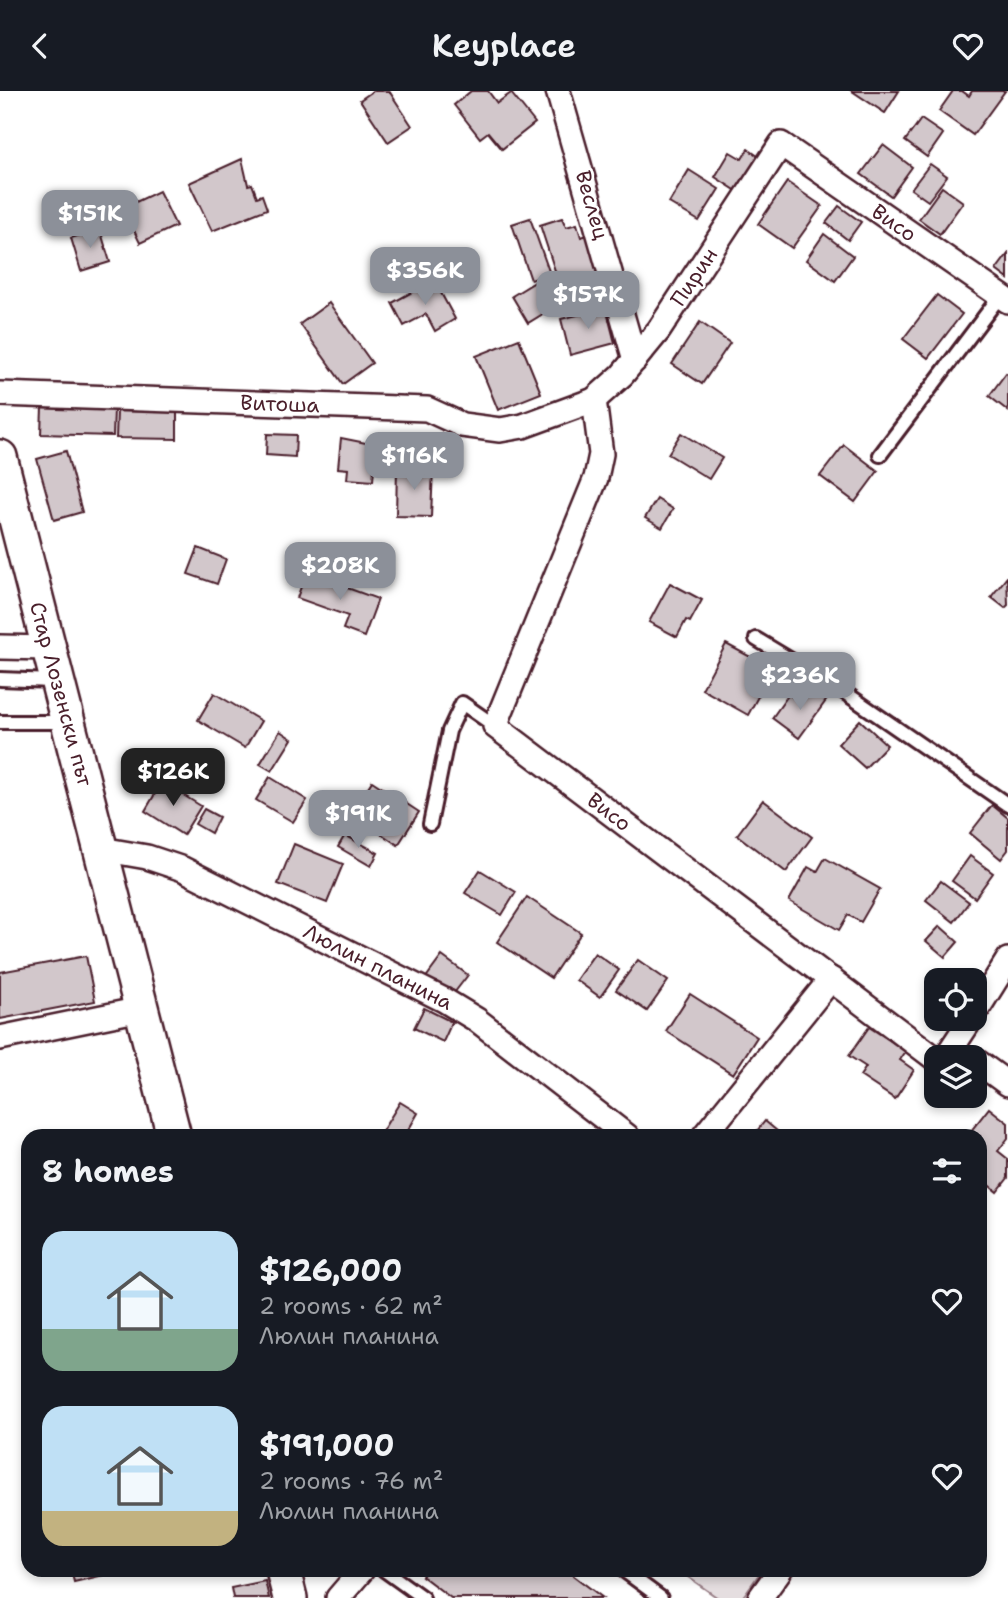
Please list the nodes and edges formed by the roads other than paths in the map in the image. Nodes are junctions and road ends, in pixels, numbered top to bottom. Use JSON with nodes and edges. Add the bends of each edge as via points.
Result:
{"nodes":[{"id":1,"x":558,"y":91,"type":"edge"},
{"id":2,"x":781,"y":144,"type":"joint"},
{"id":3,"x":1004,"y":299,"type":"edge"},
{"id":4,"x":635,"y":360,"type":"junction"},
{"id":5,"x":0,"y":394,"type":"edge"},
{"id":6,"x":594,"y":400,"type":"junction"},
{"id":7,"x":880,"y":455,"type":"dead end"},
{"id":8,"x":0,"y":457,"type":"edge"},
{"id":9,"x":756,"y":639,"type":"dead end"},
{"id":10,"x":0,"y":647,"type":"edge"},
{"id":11,"x":49,"y":648,"type":"junction"},
{"id":12,"x":0,"y":678,"type":"edge"},
{"id":13,"x":58,"y":681,"type":"junction"},
{"id":14,"x":0,"y":722,"type":"edge"},
{"id":15,"x":68,"y":722,"type":"junction"},
{"id":16,"x":495,"y":726,"type":"junction"},
{"id":17,"x":1008,"y":805,"type":"edge"},
{"id":18,"x":430,"y":824,"type":"dead end"},
{"id":19,"x":101,"y":849,"type":"junction"},
{"id":20,"x":1008,"y":960,"type":"edge"},
{"id":21,"x":831,"y":979,"type":"junction"},
{"id":22,"x":987,"y":994,"type":"edge"},
{"id":23,"x":141,"y":1009,"type":"junction"},
{"id":24,"x":0,"y":1038,"type":"edge"},
{"id":25,"x":938,"y":1045,"type":"edge"},
{"id":26,"x":987,"y":1073,"type":"edge"},
{"id":27,"x":1008,"y":1084,"type":"edge"},
{"id":28,"x":172,"y":1129,"type":"edge"},
{"id":29,"x":618,"y":1129,"type":"edge"},
{"id":30,"x":710,"y":1129,"type":"edge"},
{"id":31,"x":285,"y":1577,"type":"edge"},
{"id":32,"x":356,"y":1577,"type":"edge"},
{"id":33,"x":394,"y":1577,"type":"edge"},
{"id":34,"x":632,"y":1577,"type":"edge"},
{"id":35,"x":775,"y":1577,"type":"edge"},
{"id":36,"x":290,"y":1598,"type":"edge"},
{"id":37,"x":338,"y":1598,"type":"edge"},
{"id":38,"x":423,"y":1598,"type":"edge"},
{"id":39,"x":661,"y":1598,"type":"edge"},
{"id":40,"x":760,"y":1598,"type":"edge"}],
"edges":[{"from":1,"to":4,"type":"street","name":"Веслец"},
{"from":2,"to":3,"type":"street","name":"Висо"},
{"from":2,"to":4,"type":"street","name":"Пирин"},
{"from":3,"to":7,"type":"lane"},
{"from":4,"to":6,"type":"street","name":"Пирин"},
{"from":5,"to":6,"type":"street","name":"Витоша","via":[[427,409],[462,425],[500,430]]},
{"from":6,"to":16,"type":"street","via":[[601,454],[597,478]]},
{"from":8,"to":11,"type":"street","name":"Стар Лозенски път"},
{"from":9,"to":17,"type":"lane","via":[[844,692]]},
{"from":10,"to":11,"type":"street"},
{"from":11,"to":13,"type":"street","name":"Стар Лозенски път"},
{"from":12,"to":13,"type":"lane"},
{"from":13,"to":15,"type":"street","name":"Стар Лозенски път"},
{"from":14,"to":15,"type":"lane"},
{"from":15,"to":19,"type":"street","name":"Стар Лозенски път"},
{"from":16,"to":18,"type":"lane","via":[[462,703],[449,731]]},
{"from":16,"to":21,"type":"street","name":"Висо"},
{"from":19,"to":23,"type":"street","name":"Стар Лозенски път"},
{"from":19,"to":29,"type":"street","name":"Люлин планина","via":[[183,869],[407,979],[477,1020]]},
{"from":20,"to":22,"type":"street"},
{"from":21,"to":25,"type":"street","name":"Висо"},
{"from":21,"to":30,"type":"street"},
{"from":23,"to":24,"type":"street"},
{"from":23,"to":28,"type":"street","name":"Стар Лозенски път"},
{"from":26,"to":27,"type":"street","name":"Висо"},
{"from":31,"to":36,"type":"street"},
{"from":32,"to":37,"type":"street"},
{"from":33,"to":38,"type":"lane"},
{"from":34,"to":39,"type":"lane"},
{"from":35,"to":40,"type":"street"}]}
